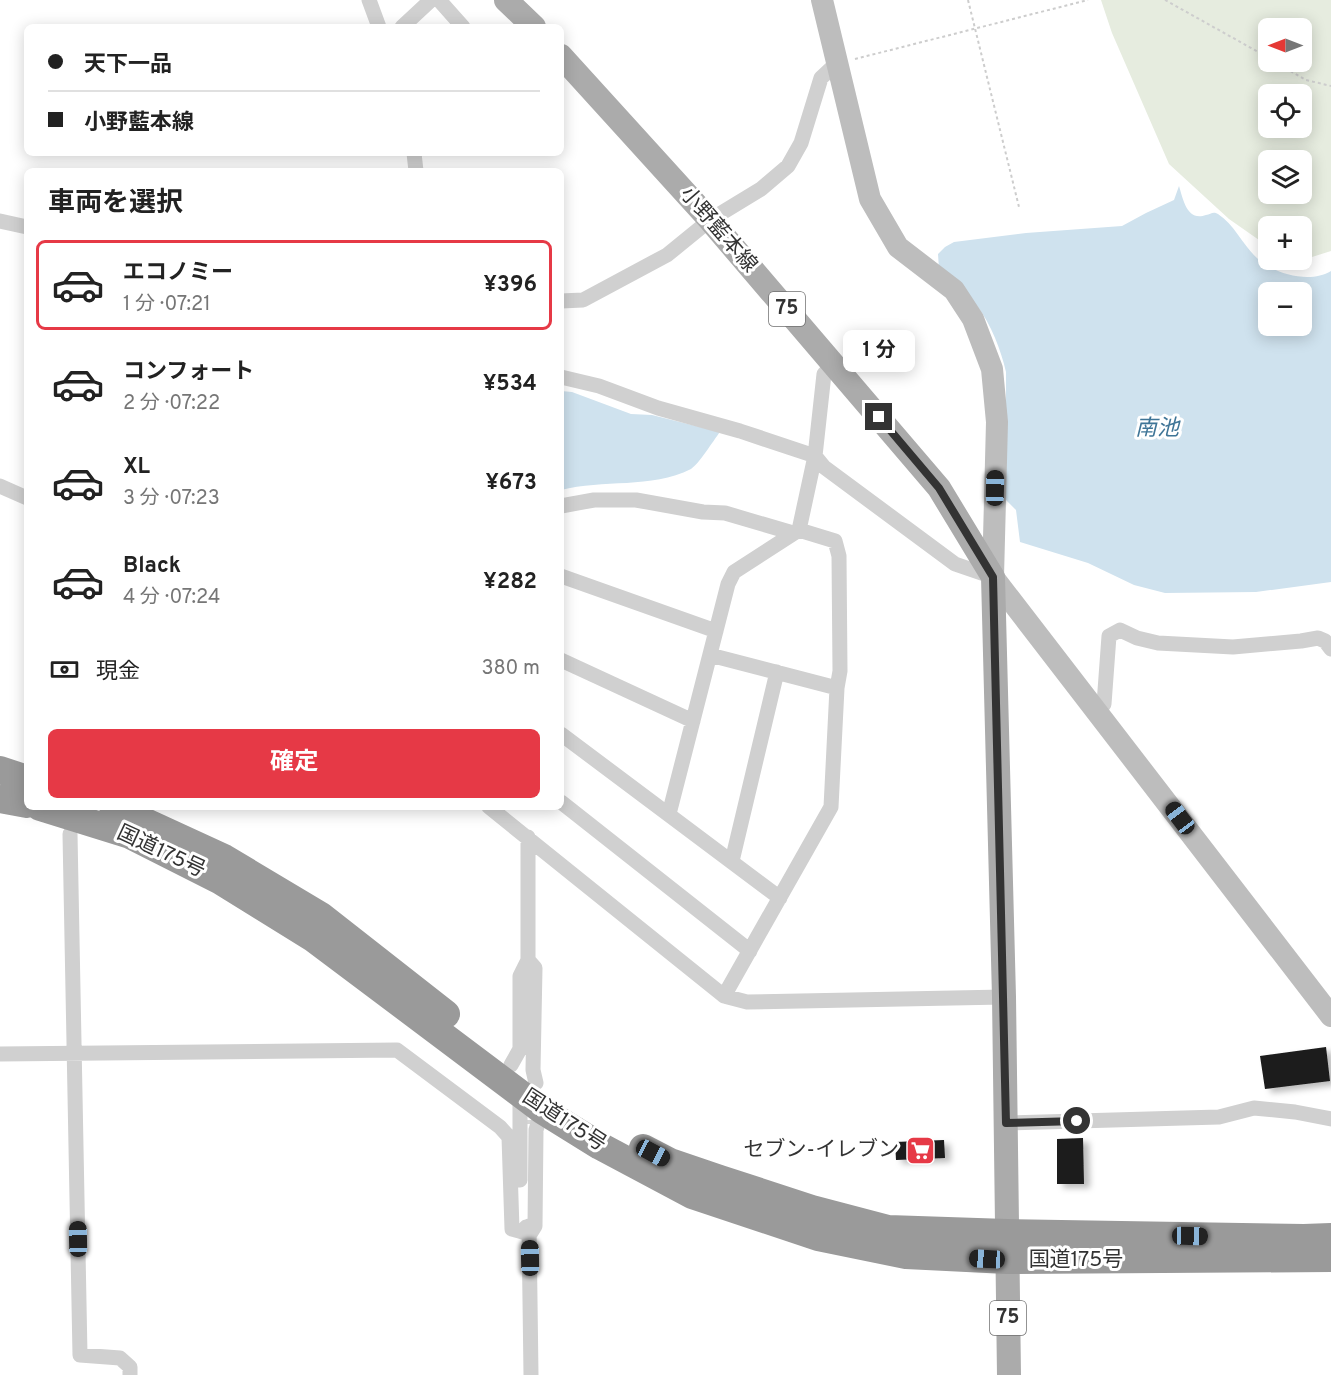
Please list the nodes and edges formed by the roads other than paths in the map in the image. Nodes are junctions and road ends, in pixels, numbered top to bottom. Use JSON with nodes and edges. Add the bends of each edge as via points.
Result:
{"nodes":[{"id":1,"x":369,"y":0,"type":"edge"},
{"id":2,"x":431,"y":0,"type":"edge"},
{"id":3,"x":439,"y":0,"type":"edge"},
{"id":4,"x":506,"y":0,"type":"edge"},
{"id":5,"x":822,"y":0,"type":"edge"},
{"id":6,"x":378,"y":24,"type":"edge"},
{"id":7,"x":405,"y":24,"type":"edge"},
{"id":8,"x":460,"y":24,"type":"edge"},
{"id":9,"x":531,"y":24,"type":"edge"},
{"id":10,"x":564,"y":59,"type":"edge"},
{"id":11,"x":837,"y":63,"type":"junction"},
{"id":12,"x":710,"y":220,"type":"junction"},
{"id":13,"x":0,"y":221,"type":"edge"},
{"id":14,"x":24,"y":226,"type":"edge"},
{"id":15,"x":564,"y":302,"type":"edge"},
{"id":16,"x":834,"y":363,"type":"junction"},
{"id":17,"x":564,"y":378,"type":"edge"},
{"id":18,"x":815,"y":456,"type":"junction"},
{"id":19,"x":0,"y":486,"type":"edge"},
{"id":20,"x":24,"y":497,"type":"edge"},
{"id":21,"x":564,"y":506,"type":"edge"},
{"id":22,"x":796,"y":532,"type":"junction"},
{"id":23,"x":564,"y":577,"type":"edge"},
{"id":24,"x":993,"y":577,"type":"junction"},
{"id":25,"x":716,"y":631,"type":"junction"},
{"id":26,"x":1331,"y":649,"type":"edge"},
{"id":27,"x":710,"y":655,"type":"junction"},
{"id":28,"x":564,"y":661,"type":"edge"},
{"id":29,"x":777,"y":672,"type":"junction"},
{"id":30,"x":837,"y":688,"type":"junction"},
{"id":31,"x":1098,"y":711,"type":"junction"},
{"id":32,"x":693,"y":721,"type":"junction"},
{"id":33,"x":564,"y":736,"type":"edge"},
{"id":34,"x":0,"y":770,"type":"edge"},
{"id":35,"x":24,"y":778,"type":"edge"},
{"id":36,"x":0,"y":799,"type":"edge"},
{"id":37,"x":24,"y":803,"type":"edge"},
{"id":38,"x":564,"y":804,"type":"edge"},
{"id":39,"x":120,"y":810,"type":"edge"},
{"id":40,"x":493,"y":810,"type":"edge"},
{"id":41,"x":669,"y":814,"type":"junction"},
{"id":42,"x":62,"y":818,"type":"edge"},
{"id":43,"x":528,"y":837,"type":"junction"},
{"id":44,"x":732,"y":861,"type":"junction"},
{"id":45,"x":780,"y":898,"type":"junction"},
{"id":46,"x":750,"y":951,"type":"junction"},
{"id":47,"x":528,"y":960,"type":"junction"},
{"id":48,"x":724,"y":996,"type":"junction"},
{"id":49,"x":1004,"y":997,"type":"junction"},
{"id":50,"x":1331,"y":1016,"type":"edge"},
{"id":51,"x":74,"y":1053,"type":"junction"},
{"id":52,"x":0,"y":1054,"type":"edge"},
{"id":53,"x":519,"y":1060,"type":"junction"},
{"id":54,"x":532,"y":1103,"type":"junction"},
{"id":55,"x":1331,"y":1119,"type":"edge"},
{"id":56,"x":1006,"y":1123,"type":"junction"},
{"id":57,"x":530,"y":1234,"type":"junction"},
{"id":58,"x":1331,"y":1237,"type":"edge"},
{"id":59,"x":1007,"y":1247,"type":"junction"},
{"id":60,"x":1331,"y":1258,"type":"edge"},
{"id":61,"x":130,"y":1375,"type":"edge"},
{"id":62,"x":531,"y":1375,"type":"edge"},
{"id":63,"x":1009,"y":1375,"type":"edge"}],
"edges":[{"from":1,"to":6,"type":"street"},
{"from":2,"to":7,"type":"street"},
{"from":3,"to":8,"type":"street"},
{"from":4,"to":9,"type":"main road"},
{"from":5,"to":11,"type":"street"},
{"from":10,"to":12,"type":"main road","name":"小野藍本線","number":"75"},
{"from":11,"to":12,"type":"street","via":[[821,78],[801,143],[788,166],[761,189]]},
{"from":11,"to":24,"type":"street","via":[[870,199],[898,247],[954,291],[973,319],[992,369],[997,422]]},
{"from":12,"to":15,"type":"street","via":[[668,255],[583,300]]},
{"from":12,"to":16,"type":"main road","name":"小野藍本線","number":"75"},
{"from":13,"to":14,"type":"street"},
{"from":16,"to":18,"type":"street","via":[[824,374]]},
{"from":16,"to":24,"type":"main road","name":"小野藍本線","number":"75","via":[[939,488]]},
{"from":17,"to":18,"type":"street"},
{"from":18,"to":22,"type":"street"},
{"from":18,"to":24,"type":"street","via":[[824,467],[955,564]]},
{"from":19,"to":20,"type":"street"},
{"from":21,"to":22,"type":"street","via":[[594,500],[636,500],[725,513]]},
{"from":22,"to":25,"type":"street","via":[[734,572]]},
{"from":22,"to":30,"type":"street","via":[[835,541],[839,568]]},
{"from":23,"to":25,"type":"street"},
{"from":24,"to":31,"type":"street"},
{"from":24,"to":49,"type":"main road","name":"小野藍本線","number":"75"},
{"from":25,"to":27,"type":"street"},
{"from":26,"to":31,"type":"street","via":[[1318,638],[1233,647],[1158,643],[1120,630],[1109,636],[1104,704]]},
{"from":27,"to":29,"type":"street"},
{"from":27,"to":32,"type":"street"},
{"from":28,"to":32,"type":"street"},
{"from":29,"to":30,"type":"street"},
{"from":29,"to":44,"type":"street"},
{"from":30,"to":45,"type":"street","via":[[831,807]]},
{"from":31,"to":50,"type":"street"},
{"from":32,"to":41,"type":"street"},
{"from":33,"to":41,"type":"street"},
{"from":34,"to":35,"type":"highway"},
{"from":36,"to":37,"type":"highway"},
{"from":38,"to":46,"type":"street"},
{"from":39,"to":53,"type":"highway","name":"国道175号","via":[[224,858],[321,916]]},
{"from":40,"to":43,"type":"street"},
{"from":41,"to":44,"type":"street"},
{"from":42,"to":51,"type":"street","via":[[79,925],[71,925]]},
{"from":42,"to":54,"type":"highway","name":"国道175号","via":[[130,835],[222,881],[313,938]]},
{"from":43,"to":47,"type":"street"},
{"from":43,"to":48,"type":"street"},
{"from":44,"to":45,"type":"street"},
{"from":45,"to":46,"type":"street"},
{"from":46,"to":48,"type":"street"},
{"from":47,"to":53,"type":"street","via":[[520,976]]},
{"from":47,"to":54,"type":"street","via":[[535,968]]},
{"from":48,"to":49,"type":"street","via":[[747,1002]]},
{"from":49,"to":56,"type":"main road","name":"小野藍本線","number":"75"},
{"from":51,"to":52,"type":"street"},
{"from":51,"to":57,"type":"street","via":[[397,1050],[509,1137],[512,1228]]},
{"from":51,"to":61,"type":"street","via":[[80,1355],[120,1358],[130,1367]]},
{"from":53,"to":54,"type":"highway","name":"国道175号"},
{"from":54,"to":57,"type":"street","via":[[536,1130],[535,1226]]},
{"from":54,"to":57,"type":"street","via":[[520,1215]]},
{"from":54,"to":59,"type":"highway","name":"国道175号","via":[[618,1135],[670,1162],[802,1206],[888,1229]]},
{"from":55,"to":56,"type":"street","via":[[1254,1108],[1219,1117]]},
{"from":56,"to":59,"type":"main road","name":"小野藍本線","number":"75"},
{"from":57,"to":62,"type":"street"},
{"from":58,"to":59,"type":"highway","name":"国道175号"},
{"from":59,"to":60,"type":"highway","name":"国道175号"},
{"from":59,"to":63,"type":"main road","name":"小野藍本線","number":"75"}]}
